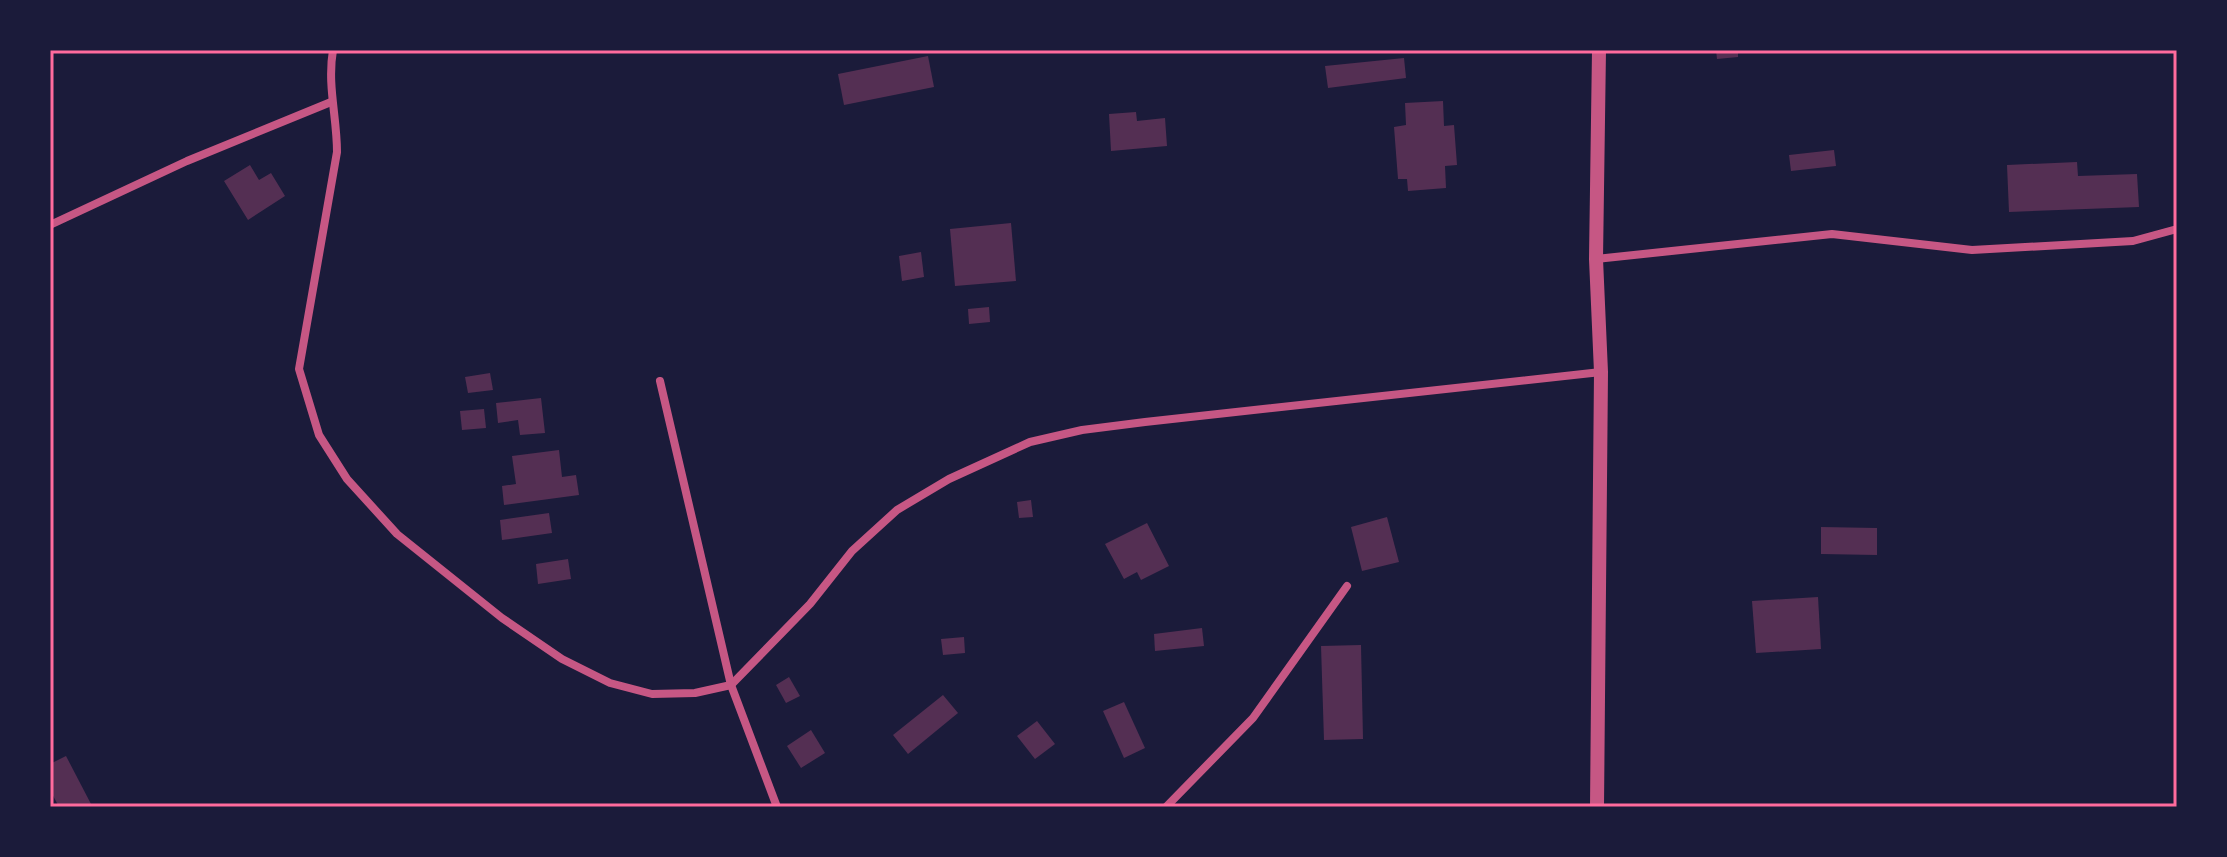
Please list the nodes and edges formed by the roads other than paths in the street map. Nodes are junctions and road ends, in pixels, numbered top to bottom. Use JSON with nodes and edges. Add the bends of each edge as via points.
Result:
{"nodes":[{"id":1,"x":333,"y":50,"type":"edge"},
{"id":2,"x":1599,"y":50,"type":"edge"},
{"id":3,"x":331,"y":102,"type":"junction"},
{"id":4,"x":50,"y":225,"type":"edge"},
{"id":5,"x":2177,"y":229,"type":"edge"},
{"id":6,"x":1596,"y":259,"type":"junction"},
{"id":7,"x":1601,"y":372,"type":"junction"},
{"id":8,"x":660,"y":381,"type":"dead end"},
{"id":9,"x":1347,"y":586,"type":"dead end"},
{"id":10,"x":731,"y":685,"type":"junction"},
{"id":11,"x":777,"y":807,"type":"edge"},
{"id":12,"x":1166,"y":807,"type":"edge"},
{"id":13,"x":1597,"y":807,"type":"edge"}],
"edges":[{"from":1,"to":3,"type":"street"},
{"from":2,"to":6,"type":"street"},
{"from":3,"to":4,"type":"street"},
{"from":3,"to":10,"type":"street","via":[[337,152],[299,369],[319,435],[347,479],[397,534],[562,659],[610,683],[652,694]]},
{"from":5,"to":6,"type":"street","via":[[2133,241],[1972,250],[1832,234]]},
{"from":6,"to":7,"type":"street"},
{"from":7,"to":10,"type":"street","via":[[1145,422],[1030,442],[897,510],[852,551],[810,604]]},
{"from":7,"to":13,"type":"street"},
{"from":8,"to":10,"type":"street"},
{"from":9,"to":12,"type":"street","via":[[1253,718]]},
{"from":10,"to":11,"type":"street"}]}
